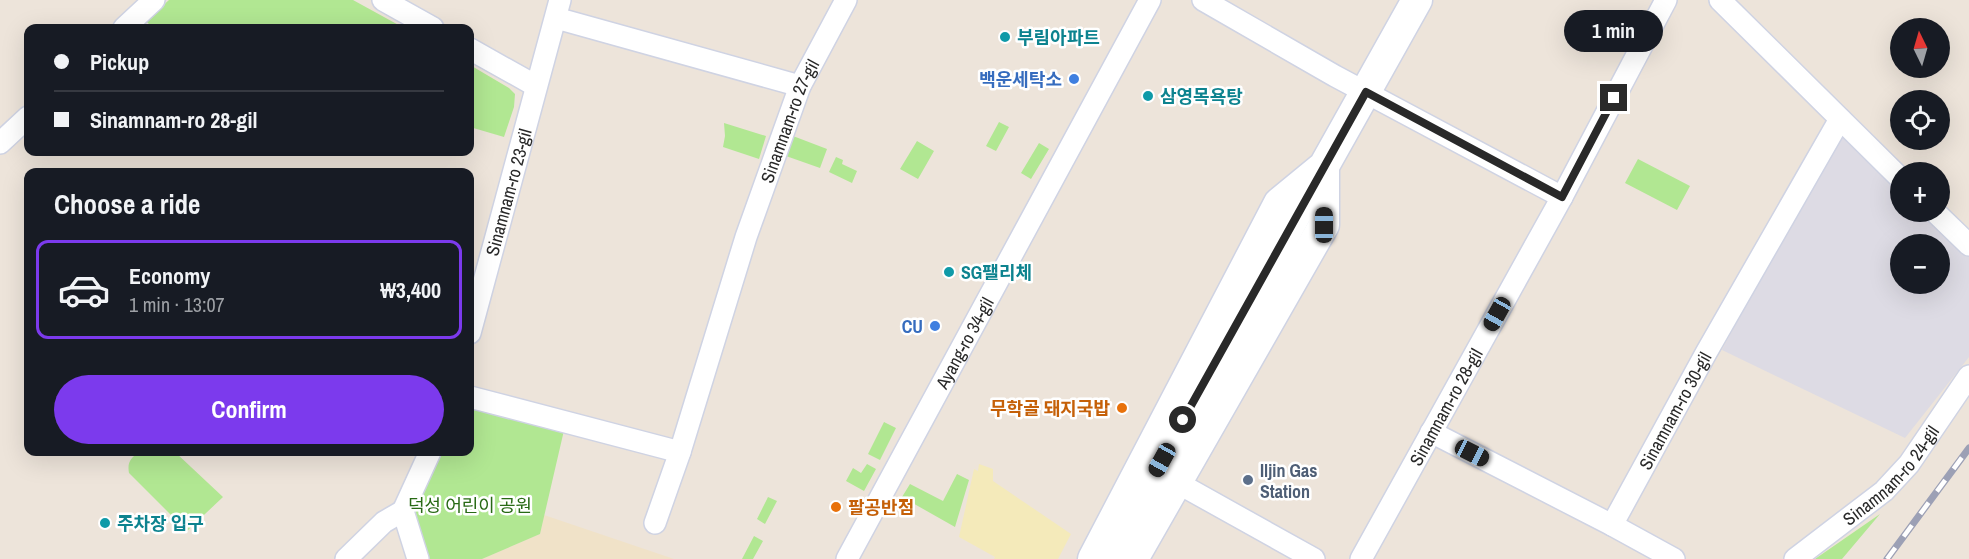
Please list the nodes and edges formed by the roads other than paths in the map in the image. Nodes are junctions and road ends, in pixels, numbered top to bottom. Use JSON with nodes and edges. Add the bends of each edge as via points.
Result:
{"nodes":[{"id":1,"x":154,"y":0,"type":"edge"},
{"id":2,"x":383,"y":0,"type":"edge"},
{"id":3,"x":846,"y":0,"type":"edge"},
{"id":4,"x":1150,"y":0,"type":"edge"},
{"id":5,"x":1203,"y":0,"type":"edge"},
{"id":6,"x":1417,"y":0,"type":"edge"},
{"id":7,"x":1666,"y":0,"type":"edge"},
{"id":8,"x":1720,"y":0,"type":"edge"},
{"id":9,"x":558,"y":9,"type":"edge"},
{"id":10,"x":128,"y":24,"type":"edge"},
{"id":11,"x":426,"y":24,"type":"edge"},
{"id":12,"x":474,"y":51,"type":"edge"},
{"id":13,"x":536,"y":86,"type":"junction"},
{"id":14,"x":800,"y":86,"type":"junction"},
{"id":15,"x":1366,"y":92,"type":"junction"},
{"id":16,"x":1840,"y":119,"type":"junction"},
{"id":17,"x":24,"y":121,"type":"edge"},
{"id":18,"x":0,"y":143,"type":"edge"},
{"id":19,"x":1324,"y":166,"type":"junction"},
{"id":20,"x":1890,"y":168,"type":"edge"},
{"id":21,"x":1562,"y":197,"type":"junction"},
{"id":22,"x":1945,"y":222,"type":"edge"},
{"id":23,"x":1969,"y":245,"type":"edge"},
{"id":24,"x":474,"y":318,"type":"edge"},
{"id":25,"x":1969,"y":376,"type":"edge"},
{"id":26,"x":474,"y":398,"type":"edge"},
{"id":27,"x":1431,"y":432,"type":"junction"},
{"id":28,"x":680,"y":452,"type":"junction"},
{"id":29,"x":428,"y":456,"type":"edge"},
{"id":30,"x":1176,"y":482,"type":"junction"},
{"id":31,"x":403,"y":511,"type":"junction"},
{"id":32,"x":656,"y":522,"type":"dead end"},
{"id":33,"x":1612,"y":525,"type":"junction"},
{"id":34,"x":346,"y":559,"type":"edge"},
{"id":35,"x":418,"y":559,"type":"edge"},
{"id":36,"x":847,"y":559,"type":"edge"},
{"id":37,"x":1093,"y":559,"type":"edge"},
{"id":38,"x":1111,"y":559,"type":"edge"},
{"id":39,"x":1133,"y":559,"type":"edge"},
{"id":40,"x":1314,"y":559,"type":"edge"},
{"id":41,"x":1362,"y":559,"type":"edge"},
{"id":42,"x":1674,"y":559,"type":"edge"},
{"id":43,"x":1795,"y":559,"type":"edge"}],
"edges":[{"from":1,"to":10,"type":"street"},
{"from":2,"to":11,"type":"street"},
{"from":3,"to":14,"type":"street","name":"Sinamnam-ro 27-gil"},
{"from":4,"to":36,"type":"street","name":"Ayang-ro 34-gil"},
{"from":5,"to":15,"type":"street"},
{"from":6,"to":15,"type":"main road"},
{"from":7,"to":21,"type":"street","name":"Sinamnam-ro 28-gil"},
{"from":8,"to":16,"type":"street"},
{"from":9,"to":13,"type":"street","name":"Sinamnam-ro 23-gil"},
{"from":9,"to":14,"type":"street","name":"Sinamnam-ro 23-gil"},
{"from":12,"to":13,"type":"street"},
{"from":13,"to":24,"type":"street","name":"Sinamnam-ro 23-gil"},
{"from":14,"to":28,"type":"street","name":"Sinamnam-ro 27-gil","via":[[743,247]]},
{"from":15,"to":19,"type":"main road"},
{"from":15,"to":21,"type":"street"},
{"from":16,"to":20,"type":"street"},
{"from":16,"to":33,"type":"street","name":"Sinamnam-ro 30-gil"},
{"from":17,"to":18,"type":"street"},
{"from":19,"to":30,"type":"main road","via":[[1324,225]]},
{"from":19,"to":37,"type":"main road","via":[[1279,203]]},
{"from":19,"to":38,"type":"street"},
{"from":21,"to":27,"type":"street","name":"Sinamnam-ro 28-gil"},
{"from":22,"to":23,"type":"street"},
{"from":25,"to":43,"type":"street","name":"Sinamnam-ro 24-gil","via":[[1909,464],[1884,491]]},
{"from":26,"to":28,"type":"street"},
{"from":27,"to":33,"type":"street"},
{"from":27,"to":41,"type":"street","name":"Sinamnam-ro 28-gil"},
{"from":28,"to":32,"type":"street","name":"Sinamnam-ro 27-gil"},
{"from":29,"to":31,"type":"street"},
{"from":30,"to":39,"type":"main road"},
{"from":30,"to":40,"type":"street"},
{"from":31,"to":34,"type":"street","via":[[384,522]]},
{"from":31,"to":35,"type":"street"},
{"from":33,"to":42,"type":"street"}]}
